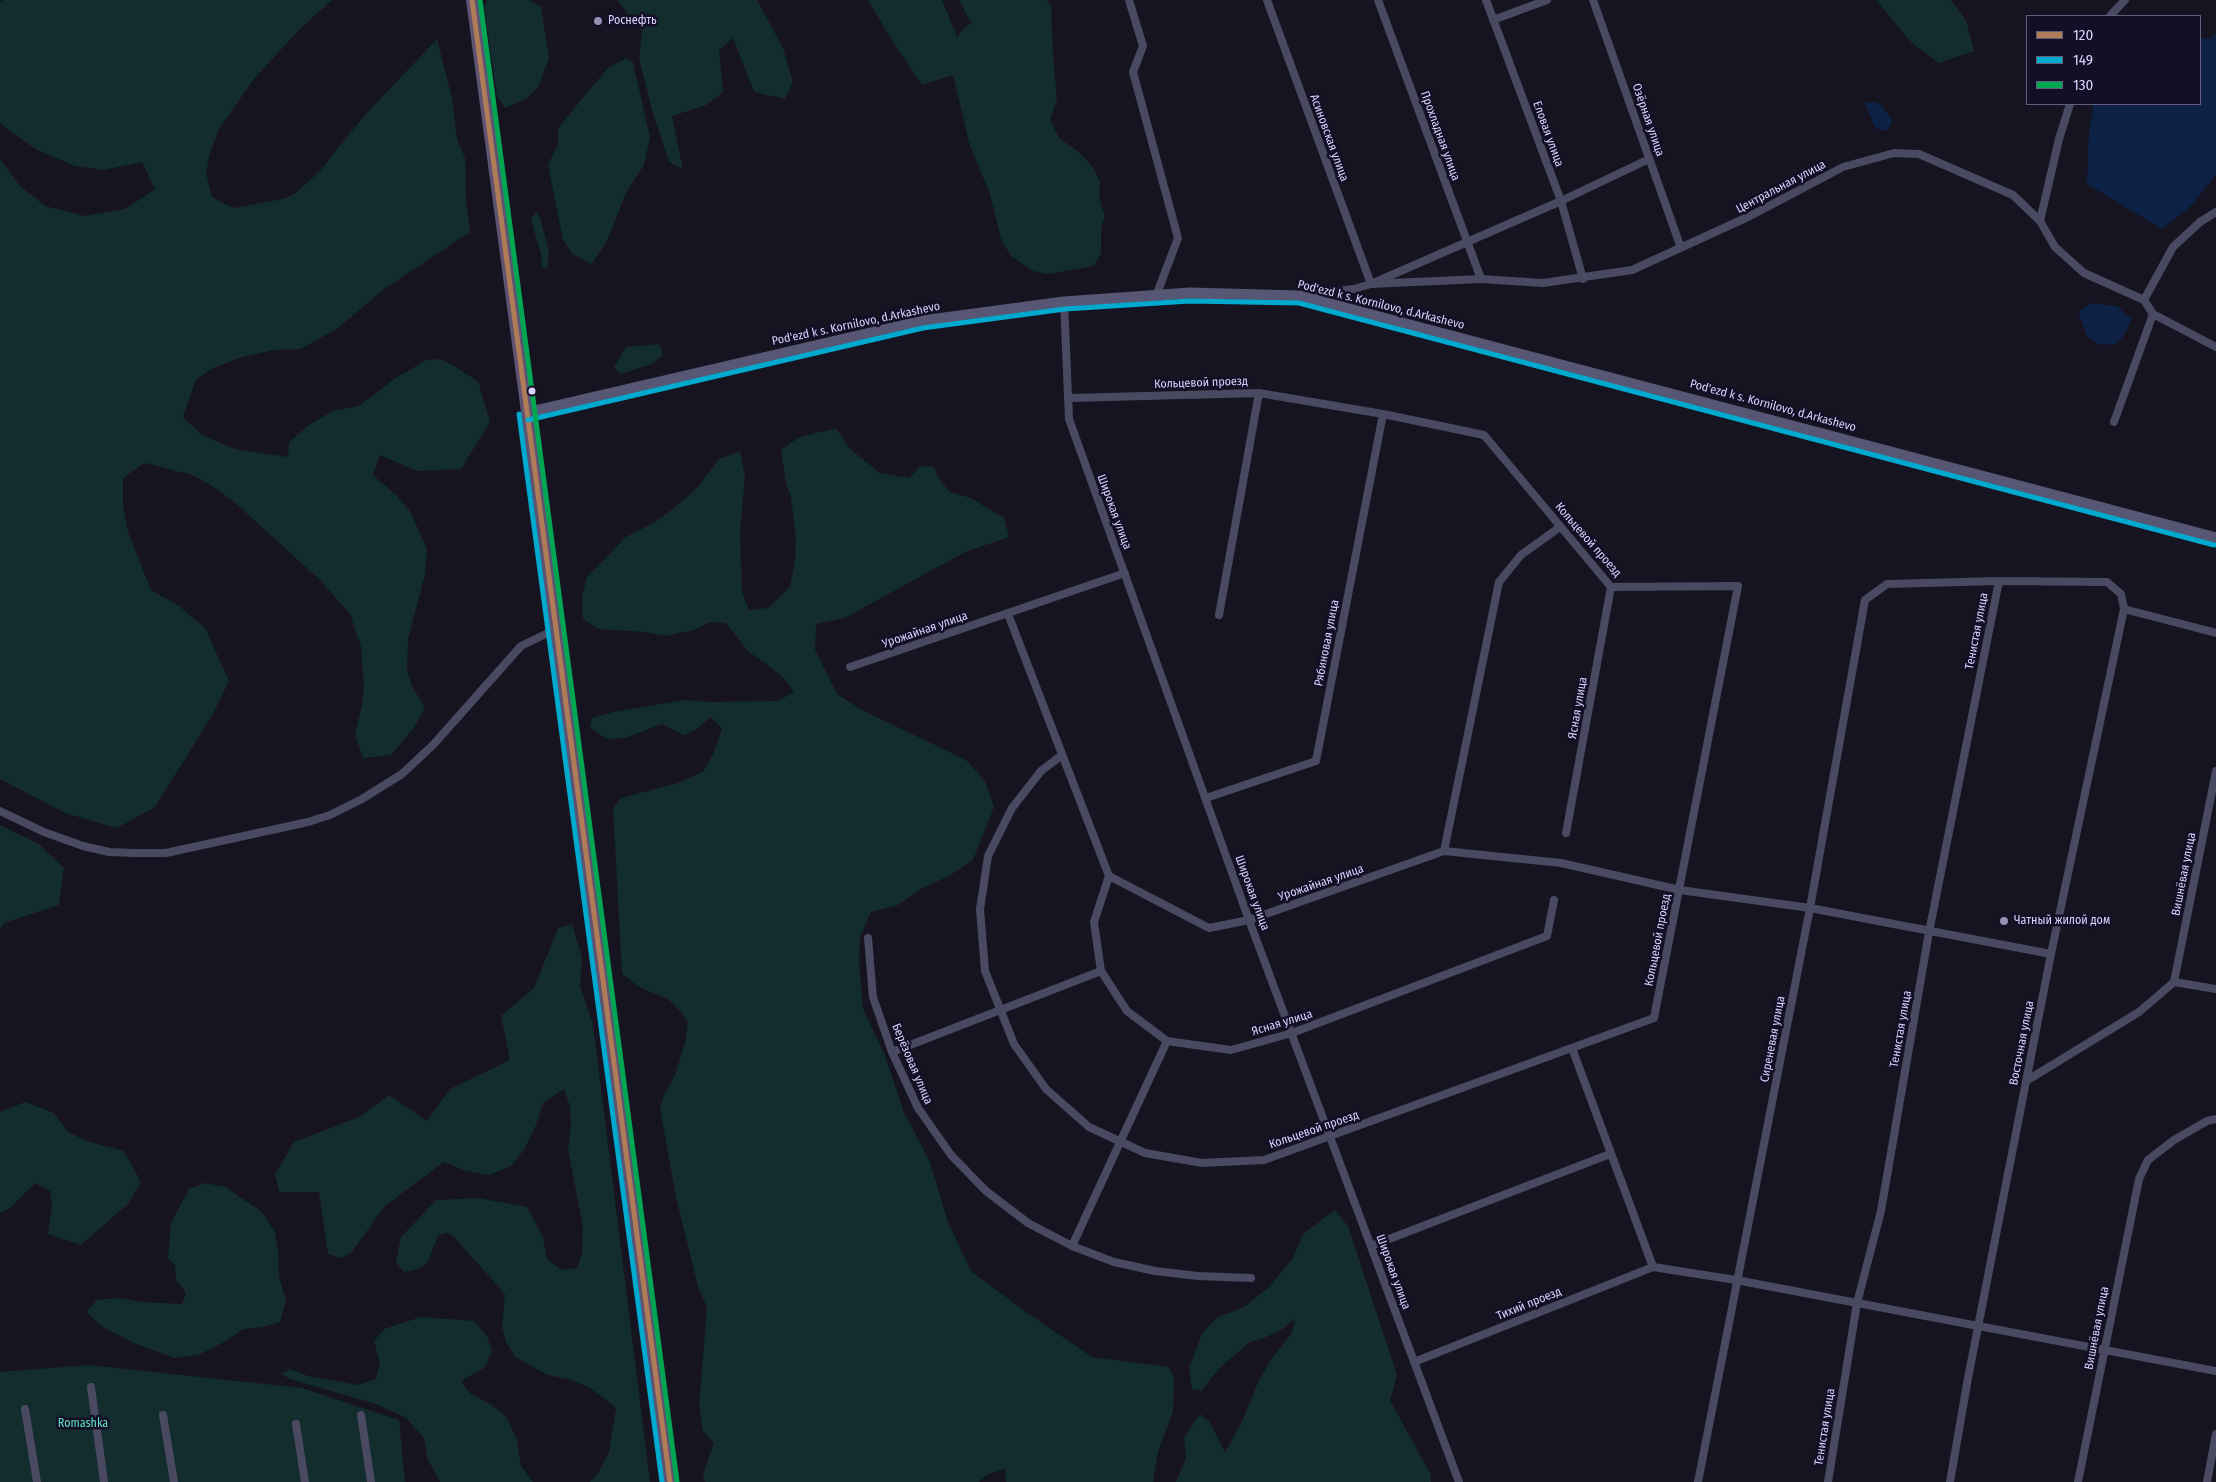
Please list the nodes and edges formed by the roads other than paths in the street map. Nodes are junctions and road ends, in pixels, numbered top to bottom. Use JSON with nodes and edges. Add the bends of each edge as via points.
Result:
{"nodes":[{"id":1,"x":472,"y":0,"type":"edge"},
{"id":2,"x":1130,"y":0,"type":"edge"},
{"id":3,"x":1267,"y":0,"type":"edge"},
{"id":4,"x":1378,"y":0,"type":"edge"},
{"id":5,"x":1486,"y":0,"type":"edge"},
{"id":6,"x":1547,"y":0,"type":"edge"},
{"id":7,"x":1593,"y":0,"type":"edge"},
{"id":8,"x":2125,"y":0,"type":"edge"},
{"id":9,"x":2111,"y":15,"type":"edge"},
{"id":10,"x":1493,"y":20,"type":"junction"},
{"id":11,"x":2070,"y":105,"type":"edge"},
{"id":12,"x":1650,"y":160,"type":"junction"},
{"id":13,"x":1561,"y":201,"type":"junction"},
{"id":14,"x":2216,"y":212,"type":"edge"},
{"id":15,"x":2040,"y":221,"type":"junction"},
{"id":16,"x":1467,"y":241,"type":"junction"},
{"id":17,"x":1681,"y":248,"type":"junction"},
{"id":18,"x":1583,"y":278,"type":"junction"},
{"id":19,"x":1481,"y":279,"type":"junction"},
{"id":20,"x":1371,"y":284,"type":"junction"},
{"id":21,"x":1156,"y":296,"type":"junction"},
{"id":22,"x":1300,"y":296,"type":"junction"},
{"id":23,"x":2144,"y":300,"type":"junction"},
{"id":24,"x":1064,"y":302,"type":"junction"},
{"id":25,"x":2153,"y":314,"type":"junction"},
{"id":26,"x":2216,"y":347,"type":"edge"},
{"id":27,"x":1259,"y":393,"type":"junction"},
{"id":28,"x":1069,"y":398,"type":"junction"},
{"id":29,"x":526,"y":413,"type":"junction"},
{"id":30,"x":1383,"y":414,"type":"junction"},
{"id":31,"x":2114,"y":422,"type":"dead end"},
{"id":32,"x":1560,"y":527,"type":"junction"},
{"id":33,"x":2216,"y":538,"type":"edge"},
{"id":34,"x":1125,"y":573,"type":"junction"},
{"id":35,"x":1999,"y":581,"type":"junction"},
{"id":36,"x":1611,"y":587,"type":"junction"},
{"id":37,"x":2124,"y":609,"type":"junction"},
{"id":38,"x":1008,"y":614,"type":"junction"},
{"id":39,"x":1219,"y":615,"type":"dead end"},
{"id":40,"x":554,"y":630,"type":"junction"},
{"id":41,"x":2216,"y":633,"type":"edge"},
{"id":42,"x":850,"y":667,"type":"dead end"},
{"id":43,"x":1062,"y":755,"type":"junction"},
{"id":44,"x":2216,"y":772,"type":"edge"},
{"id":45,"x":1206,"y":798,"type":"junction"},
{"id":46,"x":0,"y":811,"type":"edge"},
{"id":47,"x":1566,"y":833,"type":"dead end"},
{"id":48,"x":1444,"y":851,"type":"junction"},
{"id":49,"x":1110,"y":876,"type":"junction"},
{"id":50,"x":1680,"y":890,"type":"junction"},
{"id":51,"x":1554,"y":900,"type":"dead end"},
{"id":52,"x":1810,"y":908,"type":"junction"},
{"id":53,"x":1249,"y":920,"type":"junction"},
{"id":54,"x":1929,"y":932,"type":"junction"},
{"id":55,"x":868,"y":938,"type":"dead end"},
{"id":56,"x":2051,"y":954,"type":"junction"},
{"id":57,"x":1101,"y":971,"type":"junction"},
{"id":58,"x":2174,"y":982,"type":"junction"},
{"id":59,"x":2216,"y":989,"type":"edge"},
{"id":60,"x":1000,"y":1010,"type":"junction"},
{"id":61,"x":1292,"y":1033,"type":"junction"},
{"id":62,"x":1167,"y":1041,"type":"junction"},
{"id":63,"x":1572,"y":1048,"type":"junction"},
{"id":64,"x":892,"y":1052,"type":"junction"},
{"id":65,"x":2026,"y":1081,"type":"junction"},
{"id":66,"x":2216,"y":1119,"type":"edge"},
{"id":67,"x":1330,"y":1137,"type":"junction"},
{"id":68,"x":1121,"y":1142,"type":"junction"},
{"id":69,"x":1610,"y":1154,"type":"junction"},
{"id":70,"x":1072,"y":1246,"type":"junction"},
{"id":71,"x":1371,"y":1246,"type":"junction"},
{"id":72,"x":1652,"y":1266,"type":"junction"},
{"id":73,"x":1251,"y":1278,"type":"dead end"},
{"id":74,"x":1736,"y":1280,"type":"junction"},
{"id":75,"x":1858,"y":1302,"type":"junction"},
{"id":76,"x":1979,"y":1327,"type":"junction"},
{"id":77,"x":2104,"y":1350,"type":"junction"},
{"id":78,"x":1414,"y":1362,"type":"junction"},
{"id":79,"x":2216,"y":1371,"type":"edge"},
{"id":80,"x":91,"y":1388,"type":"dead end"},
{"id":81,"x":25,"y":1409,"type":"dead end"},
{"id":82,"x":163,"y":1415,"type":"dead end"},
{"id":83,"x":360,"y":1415,"type":"dead end"},
{"id":84,"x":296,"y":1424,"type":"dead end"},
{"id":85,"x":2216,"y":1434,"type":"edge"},
{"id":86,"x":37,"y":1482,"type":"edge"},
{"id":87,"x":104,"y":1482,"type":"edge"},
{"id":88,"x":174,"y":1482,"type":"edge"},
{"id":89,"x":305,"y":1482,"type":"edge"},
{"id":90,"x":371,"y":1482,"type":"edge"},
{"id":91,"x":670,"y":1482,"type":"edge"},
{"id":92,"x":1459,"y":1482,"type":"edge"},
{"id":93,"x":1698,"y":1482,"type":"edge"},
{"id":94,"x":1828,"y":1482,"type":"edge"},
{"id":95,"x":1950,"y":1482,"type":"edge"},
{"id":96,"x":2078,"y":1482,"type":"edge"},
{"id":97,"x":2207,"y":1482,"type":"edge"}],
"edges":[{"from":1,"to":29,"type":"main road"},
{"from":2,"to":21,"type":"street","via":[[1143,46],[1133,72],[1178,238]]},
{"from":3,"to":20,"type":"street","name":"Асиновская улица"},
{"from":4,"to":16,"type":"street","name":"Прохладная улица"},
{"from":5,"to":10,"type":"street","name":"Еловая улица"},
{"from":6,"to":10,"type":"street"},
{"from":7,"to":12,"type":"street","name":"Озёрная улица"},
{"from":8,"to":9,"type":"street"},
{"from":10,"to":13,"type":"street","name":"Еловая улица"},
{"from":11,"to":15,"type":"street"},
{"from":12,"to":13,"type":"street"},
{"from":12,"to":17,"type":"street","name":"Озёрная улица"},
{"from":13,"to":16,"type":"street"},
{"from":13,"to":18,"type":"street","name":"Еловая улица"},
{"from":14,"to":23,"type":"street","via":[[2173,247]]},
{"from":15,"to":17,"type":"street","name":"Центральная улица","via":[[2013,195],[1920,154],[1894,153],[1843,167]]},
{"from":15,"to":23,"type":"street","name":"Центральная улица","via":[[2055,247],[2084,273]]},
{"from":16,"to":19,"type":"street","name":"Прохладная улица"},
{"from":16,"to":20,"type":"street"},
{"from":17,"to":18,"type":"street","name":"Центральная улица","via":[[1632,270]]},
{"from":18,"to":19,"type":"street","name":"Центральная улица","via":[[1544,283]]},
{"from":19,"to":20,"type":"street","name":"Центральная улица"},
{"from":20,"to":22,"type":"street","name":"Центральная улица"},
{"from":21,"to":22,"type":"street","name":"Pod'ezd k s. Kornilovo, d.Arkashevo","via":[[1190,293]]},
{"from":21,"to":24,"type":"street","name":"Pod'ezd k s. Kornilovo, d.Arkashevo"},
{"from":22,"to":33,"type":"street","name":"Pod'ezd k s. Kornilovo, d.Arkashevo"},
{"from":23,"to":25,"type":"street"},
{"from":24,"to":28,"type":"street","name":"Широкая улица"},
{"from":24,"to":29,"type":"street","name":"Pod'ezd k s. Kornilovo, d.Arkashevo","via":[[922,321]]},
{"from":25,"to":26,"type":"street"},
{"from":25,"to":31,"type":"street"},
{"from":27,"to":28,"type":"street","name":"Кольцевой проезд"},
{"from":27,"to":30,"type":"street","name":"Кольцевой проезд"},
{"from":27,"to":39,"type":"street"},
{"from":28,"to":34,"type":"street","name":"Широкая улица","via":[[1069,419]]},
{"from":29,"to":40,"type":"main road"},
{"from":30,"to":32,"type":"street","name":"Кольцевой проезд","via":[[1484,434]]},
{"from":30,"to":45,"type":"street","name":"Рябиновая улица","via":[[1316,761]]},
{"from":32,"to":36,"type":"street","name":"Кольцевой проезд"},
{"from":32,"to":48,"type":"street","via":[[1521,555],[1499,582]]},
{"from":34,"to":38,"type":"street","name":"Урожайная улица"},
{"from":34,"to":45,"type":"street","name":"Широкая улица"},
{"from":35,"to":37,"type":"street","via":[[2107,582],[2121,594]]},
{"from":35,"to":52,"type":"street","name":"Сиреневая улица","via":[[1888,584],[1865,600]]},
{"from":35,"to":54,"type":"street","name":"Тенистая улица"},
{"from":36,"to":47,"type":"street","name":"Ясная улица"},
{"from":36,"to":50,"type":"street","name":"Кольцевой проезд","via":[[1738,586]]},
{"from":37,"to":41,"type":"street"},
{"from":37,"to":56,"type":"street","name":"Восточная улица"},
{"from":38,"to":42,"type":"street","name":"Урожайная улица"},
{"from":38,"to":43,"type":"street"},
{"from":40,"to":46,"type":"street","via":[[521,646],[433,745],[402,774],[330,815],[166,853],[133,854],[83,846]]},
{"from":40,"to":91,"type":"main road"},
{"from":43,"to":49,"type":"street"},
{"from":43,"to":60,"type":"street","name":"Кольцевой проезд","via":[[1041,772],[1012,808],[988,856],[980,910],[985,971]]},
{"from":44,"to":58,"type":"street","name":"Вишнёвая улица"},
{"from":45,"to":53,"type":"street","name":"Широкая улица"},
{"from":48,"to":50,"type":"street","via":[[1561,863]]},
{"from":48,"to":53,"type":"street","name":"Урожайная улица"},
{"from":49,"to":53,"type":"street","name":"Урожайная улица","via":[[1209,928]]},
{"from":49,"to":57,"type":"street","name":"Ясная улица","via":[[1094,922]]},
{"from":50,"to":52,"type":"street"},
{"from":50,"to":63,"type":"street","name":"Кольцевой проезд","via":[[1654,1018]]},
{"from":51,"to":61,"type":"street","name":"Ясная улица","via":[[1547,936]]},
{"from":52,"to":54,"type":"street"},
{"from":52,"to":74,"type":"street","name":"Сиреневая улица"},
{"from":53,"to":61,"type":"street","name":"Широкая улица"},
{"from":54,"to":56,"type":"street"},
{"from":54,"to":75,"type":"street","name":"Тенистая улица","via":[[1881,1211]]},
{"from":55,"to":64,"type":"street","name":"Берёзовая улица","via":[[873,997]]},
{"from":56,"to":65,"type":"street","name":"Восточная улица"},
{"from":57,"to":60,"type":"street"},
{"from":57,"to":62,"type":"street","name":"Ясная улица","via":[[1127,1011]]},
{"from":58,"to":59,"type":"street"},
{"from":58,"to":65,"type":"street","via":[[2139,1012]]},
{"from":60,"to":64,"type":"street"},
{"from":60,"to":68,"type":"street","name":"Кольцевой проезд","via":[[1014,1044],[1046,1089],[1089,1127]]},
{"from":61,"to":62,"type":"street","name":"Ясная улица","via":[[1231,1050]]},
{"from":61,"to":67,"type":"street","name":"Широкая улица"},
{"from":62,"to":68,"type":"street"},
{"from":63,"to":67,"type":"street","name":"Кольцевой проезд"},
{"from":63,"to":69,"type":"street"},
{"from":64,"to":70,"type":"street","name":"Берёзовая улица","via":[[918,1108],[950,1155],[986,1191],[1028,1224]]},
{"from":65,"to":76,"type":"street","name":"Восточная улица"},
{"from":66,"to":77,"type":"street","name":"Вишнёвая улица","via":[[2174,1140],[2148,1160],[2139,1179]]},
{"from":67,"to":68,"type":"street","name":"Кольцевой проезд","via":[[1264,1160],[1202,1163],[1145,1153]]},
{"from":67,"to":71,"type":"street","name":"Широкая улица"},
{"from":68,"to":70,"type":"street"},
{"from":69,"to":71,"type":"street"},
{"from":69,"to":72,"type":"street"},
{"from":70,"to":73,"type":"street","name":"Берёзовая улица","via":[[1114,1262],[1155,1271]]},
{"from":71,"to":78,"type":"street","name":"Широкая улица"},
{"from":72,"to":74,"type":"street"},
{"from":72,"to":78,"type":"street","name":"Тихий проезд"},
{"from":74,"to":75,"type":"street"},
{"from":74,"to":93,"type":"street","name":"Сиреневая улица"},
{"from":75,"to":76,"type":"street"},
{"from":75,"to":94,"type":"street","name":"Тенистая улица"},
{"from":76,"to":77,"type":"street"},
{"from":76,"to":95,"type":"street","name":"Восточная улица"},
{"from":77,"to":79,"type":"street"},
{"from":77,"to":96,"type":"street","name":"Вишнёвая улица"},
{"from":78,"to":92,"type":"street","name":"Широкая улица"},
{"from":80,"to":87,"type":"street"},
{"from":81,"to":86,"type":"street"},
{"from":82,"to":88,"type":"street"},
{"from":83,"to":90,"type":"street"},
{"from":84,"to":89,"type":"street"},
{"from":85,"to":97,"type":"street"}]}
